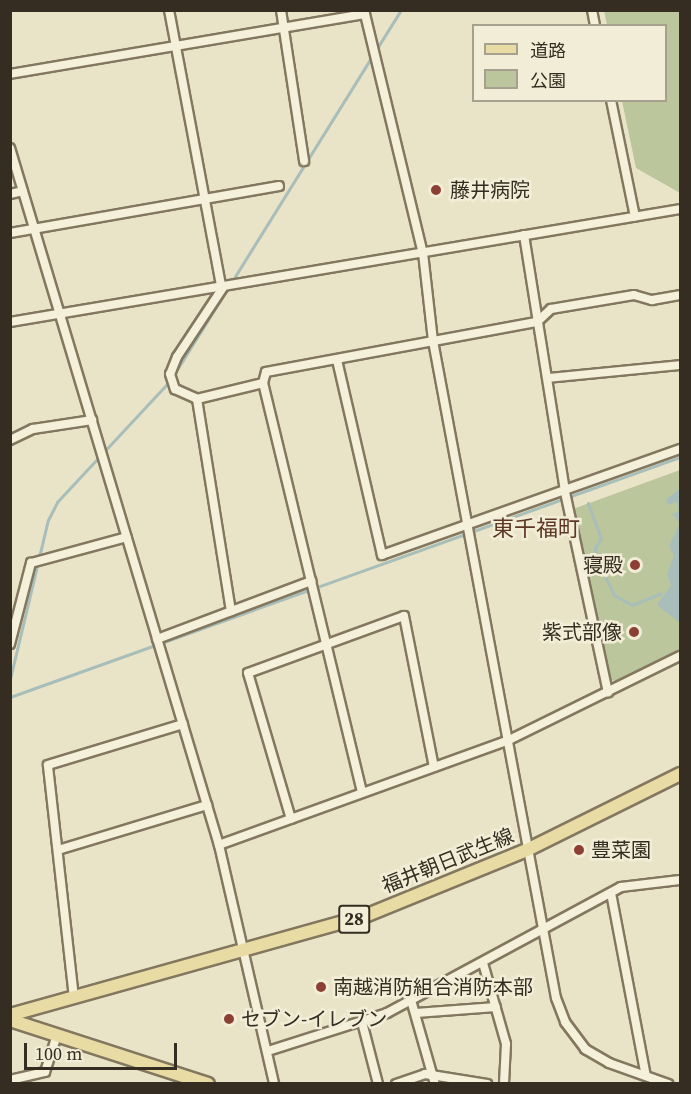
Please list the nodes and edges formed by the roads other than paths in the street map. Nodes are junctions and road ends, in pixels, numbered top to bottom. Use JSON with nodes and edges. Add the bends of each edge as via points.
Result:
{"nodes":[{"id":1,"x":169,"y":10,"type":"edge"},
{"id":2,"x":281,"y":10,"type":"edge"},
{"id":3,"x":364,"y":12,"type":"edge"},
{"id":4,"x":284,"y":27,"type":"junction"},
{"id":5,"x":175,"y":46,"type":"junction"},
{"id":6,"x":10,"y":74,"type":"edge"},
{"id":7,"x":611,"y":102,"type":"edge"},
{"id":8,"x":10,"y":148,"type":"edge"},
{"id":9,"x":304,"y":161,"type":"dead end"},
{"id":10,"x":279,"y":186,"type":"dead end"},
{"id":11,"x":24,"y":191,"type":"junction"},
{"id":12,"x":10,"y":194,"type":"edge"},
{"id":13,"x":204,"y":200,"type":"junction"},
{"id":14,"x":681,"y":209,"type":"edge"},
{"id":15,"x":635,"y":217,"type":"junction"},
{"id":16,"x":34,"y":229,"type":"junction"},
{"id":17,"x":10,"y":233,"type":"edge"},
{"id":18,"x":524,"y":235,"type":"junction"},
{"id":19,"x":423,"y":253,"type":"junction"},
{"id":20,"x":222,"y":286,"type":"junction"},
{"id":21,"x":681,"y":295,"type":"edge"},
{"id":22,"x":60,"y":314,"type":"junction"},
{"id":23,"x":10,"y":322,"type":"edge"},
{"id":24,"x":537,"y":322,"type":"junction"},
{"id":25,"x":433,"y":341,"type":"junction"},
{"id":26,"x":337,"y":360,"type":"junction"},
{"id":27,"x":681,"y":364,"type":"edge"},
{"id":28,"x":548,"y":378,"type":"junction"},
{"id":29,"x":263,"y":383,"type":"junction"},
{"id":30,"x":196,"y":399,"type":"junction"},
{"id":31,"x":92,"y":420,"type":"junction"},
{"id":32,"x":10,"y":440,"type":"edge"},
{"id":33,"x":681,"y":449,"type":"edge"},
{"id":34,"x":565,"y":492,"type":"junction"},
{"id":35,"x":468,"y":527,"type":"junction"},
{"id":36,"x":127,"y":537,"type":"junction"},
{"id":37,"x":311,"y":581,"type":"junction"},
{"id":38,"x":231,"y":611,"type":"junction"},
{"id":39,"x":12,"y":629,"type":"edge"},
{"id":40,"x":157,"y":639,"type":"junction"},
{"id":41,"x":326,"y":643,"type":"junction"},
{"id":42,"x":10,"y":645,"type":"edge"},
{"id":43,"x":681,"y":656,"type":"edge"},
{"id":44,"x":608,"y":692,"type":"junction"},
{"id":45,"x":183,"y":724,"type":"junction"},
{"id":46,"x":507,"y":741,"type":"junction"},
{"id":47,"x":434,"y":767,"type":"junction"},
{"id":48,"x":681,"y":774,"type":"edge"},
{"id":49,"x":362,"y":792,"type":"junction"},
{"id":50,"x":207,"y":805,"type":"junction"},
{"id":51,"x":291,"y":819,"type":"junction"},
{"id":52,"x":219,"y":845,"type":"junction"},
{"id":53,"x":58,"y":849,"type":"junction"},
{"id":54,"x":527,"y":850,"type":"junction"},
{"id":55,"x":681,"y":880,"type":"edge"},
{"id":56,"x":611,"y":893,"type":"junction"},
{"id":57,"x":544,"y":933,"type":"junction"},
{"id":58,"x":247,"y":947,"type":"junction"},
{"id":59,"x":483,"y":963,"type":"junction"},
{"id":60,"x":74,"y":998,"type":"junction"},
{"id":61,"x":411,"y":1000,"type":"junction"},
{"id":62,"x":496,"y":1007,"type":"junction"},
{"id":63,"x":416,"y":1013,"type":"junction"},
{"id":64,"x":10,"y":1015,"type":"edge"},
{"id":65,"x":10,"y":1020,"type":"edge"},
{"id":66,"x":362,"y":1022,"type":"junction"},
{"id":67,"x":57,"y":1036,"type":"junction"},
{"id":68,"x":268,"y":1051,"type":"junction"},
{"id":69,"x":646,"y":1076,"type":"junction"},
{"id":70,"x":436,"y":1079,"type":"edge"},
{"id":71,"x":10,"y":1080,"type":"edge"},
{"id":72,"x":208,"y":1083,"type":"edge"},
{"id":73,"x":274,"y":1083,"type":"edge"},
{"id":74,"x":378,"y":1083,"type":"edge"},
{"id":75,"x":396,"y":1083,"type":"edge"},
{"id":76,"x":487,"y":1083,"type":"edge"},
{"id":77,"x":504,"y":1083,"type":"edge"},
{"id":78,"x":668,"y":1083,"type":"edge"}],
"edges":[{"from":1,"to":5,"type":"street"},
{"from":2,"to":4,"type":"street"},
{"from":3,"to":4,"type":"street"},
{"from":3,"to":19,"type":"street"},
{"from":4,"to":5,"type":"street"},
{"from":4,"to":9,"type":"street"},
{"from":5,"to":6,"type":"street"},
{"from":5,"to":13,"type":"street"},
{"from":7,"to":15,"type":"street"},
{"from":8,"to":11,"type":"street"},
{"from":10,"to":13,"type":"street"},
{"from":11,"to":12,"type":"street"},
{"from":11,"to":16,"type":"street"},
{"from":13,"to":16,"type":"street"},
{"from":13,"to":20,"type":"street"},
{"from":14,"to":15,"type":"street"},
{"from":15,"to":18,"type":"street"},
{"from":16,"to":17,"type":"street"},
{"from":16,"to":22,"type":"street"},
{"from":18,"to":19,"type":"street"},
{"from":18,"to":24,"type":"street"},
{"from":19,"to":20,"type":"street"},
{"from":19,"to":25,"type":"street"},
{"from":20,"to":22,"type":"street"},
{"from":20,"to":30,"type":"street","via":[[170,374],[175,389]]},
{"from":21,"to":24,"type":"street","via":[[652,300],[634,295],[551,309]]},
{"from":22,"to":23,"type":"street"},
{"from":22,"to":31,"type":"street"},
{"from":24,"to":25,"type":"street"},
{"from":24,"to":28,"type":"street"},
{"from":25,"to":26,"type":"street"},
{"from":25,"to":35,"type":"street"},
{"from":26,"to":29,"type":"street","via":[[266,372]]},
{"from":26,"to":35,"type":"street","via":[[382,555]]},
{"from":27,"to":28,"type":"street"},
{"from":28,"to":34,"type":"street"},
{"from":29,"to":30,"type":"street"},
{"from":29,"to":37,"type":"street"},
{"from":30,"to":38,"type":"street"},
{"from":31,"to":32,"type":"street","via":[[33,429]]},
{"from":31,"to":36,"type":"street"},
{"from":33,"to":34,"type":"street"},
{"from":34,"to":35,"type":"street"},
{"from":34,"to":44,"type":"street"},
{"from":35,"to":46,"type":"street"},
{"from":36,"to":39,"type":"street","via":[[31,564]]},
{"from":36,"to":40,"type":"street"},
{"from":37,"to":38,"type":"street"},
{"from":37,"to":41,"type":"street"},
{"from":38,"to":40,"type":"street"},
{"from":39,"to":42,"type":"street"},
{"from":40,"to":45,"type":"street"},
{"from":41,"to":47,"type":"street","via":[[404,616]]},
{"from":41,"to":49,"type":"street"},
{"from":41,"to":51,"type":"street","via":[[248,673]]},
{"from":43,"to":44,"type":"street"},
{"from":44,"to":46,"type":"street"},
{"from":45,"to":50,"type":"street"},
{"from":45,"to":53,"type":"street","via":[[48,765]]},
{"from":46,"to":47,"type":"street"},
{"from":46,"to":54,"type":"street"},
{"from":47,"to":49,"type":"street"},
{"from":48,"to":54,"type":"main road","name":"福井朝日武生線","number":"28"},
{"from":49,"to":51,"type":"street"},
{"from":50,"to":52,"type":"street"},
{"from":50,"to":53,"type":"street"},
{"from":51,"to":52,"type":"street"},
{"from":52,"to":58,"type":"street"},
{"from":53,"to":60,"type":"street"},
{"from":54,"to":57,"type":"street"},
{"from":54,"to":58,"type":"main road","name":"福井朝日武生線","number":"28","via":[[365,916]]},
{"from":55,"to":56,"type":"street"},
{"from":56,"to":57,"type":"street"},
{"from":56,"to":69,"type":"street"},
{"from":57,"to":59,"type":"street"},
{"from":57,"to":69,"type":"street","via":[[556,998],[575,1037],[609,1063]]},
{"from":58,"to":60,"type":"main road","name":"福井朝日武生線","number":"28"},
{"from":58,"to":68,"type":"street"},
{"from":59,"to":61,"type":"street"},
{"from":59,"to":62,"type":"street"},
{"from":60,"to":64,"type":"main road","name":"福井朝日武生線","number":"28"},
{"from":61,"to":63,"type":"street"},
{"from":61,"to":66,"type":"street"},
{"from":62,"to":63,"type":"street"},
{"from":62,"to":77,"type":"street","via":[[506,1044]]},
{"from":63,"to":70,"type":"street"},
{"from":65,"to":67,"type":"main road"},
{"from":66,"to":68,"type":"street"},
{"from":66,"to":74,"type":"street"},
{"from":67,"to":71,"type":"street","via":[[45,1072]]},
{"from":67,"to":72,"type":"main road"},
{"from":68,"to":73,"type":"street"},
{"from":69,"to":78,"type":"street"},
{"from":70,"to":75,"type":"street","via":[[416,1075]]},
{"from":70,"to":76,"type":"street"}]}
